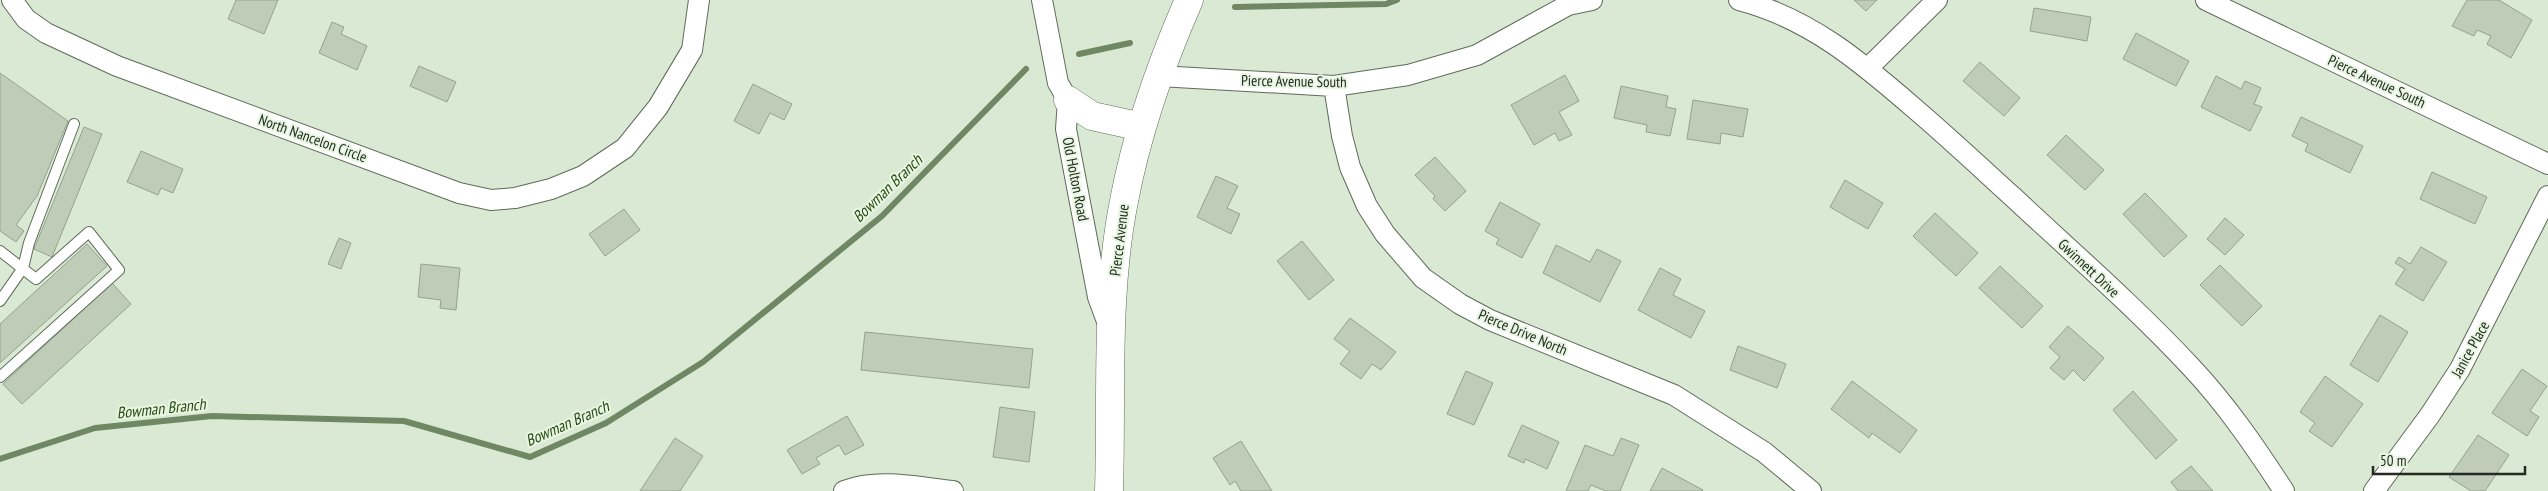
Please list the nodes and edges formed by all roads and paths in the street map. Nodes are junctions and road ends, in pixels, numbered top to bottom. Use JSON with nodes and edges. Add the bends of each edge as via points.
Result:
{"nodes":[{"id":1,"x":12,"y":0,"type":"edge"},
{"id":2,"x":700,"y":0,"type":"edge"},
{"id":3,"x":1042,"y":0,"type":"edge"},
{"id":4,"x":1189,"y":0,"type":"edge"},
{"id":5,"x":1592,"y":0,"type":"edge"},
{"id":6,"x":1739,"y":0,"type":"edge"},
{"id":7,"x":1937,"y":0,"type":"edge"},
{"id":8,"x":2206,"y":0,"type":"edge"},
{"id":9,"x":1868,"y":68,"type":"junction"},
{"id":10,"x":1159,"y":76,"type":"junction"},
{"id":11,"x":1334,"y":86,"type":"junction"},
{"id":12,"x":1068,"y":100,"type":"junction"},
{"id":13,"x":74,"y":124,"type":"dead end"},
{"id":14,"x":1142,"y":127,"type":"junction"},
{"id":15,"x":2548,"y":164,"type":"edge"},
{"id":16,"x":2548,"y":196,"type":"edge"},
{"id":17,"x":0,"y":251,"type":"edge"},
{"id":18,"x":23,"y":268,"type":"junction"},
{"id":19,"x":0,"y":301,"type":"edge"},
{"id":20,"x":1110,"y":330,"type":"junction"},
{"id":21,"x":0,"y":377,"type":"edge"},
{"id":22,"x":844,"y":491,"type":"edge"},
{"id":23,"x":953,"y":491,"type":"edge"},
{"id":24,"x":1109,"y":491,"type":"edge"},
{"id":25,"x":1811,"y":491,"type":"edge"},
{"id":26,"x":2284,"y":491,"type":"edge"},
{"id":27,"x":2374,"y":491,"type":"edge"}],
"edges":[{"from":1,"to":2,"type":"street","name":"North Nancelon Circle","via":[[26,19],[46,33],[117,66],[459,193],[491,200],[551,189],[583,176],[625,148],[658,107],[692,50]]},
{"from":3,"to":12,"type":"street","via":[[1058,83]]},
{"from":4,"to":10,"type":"main road","name":"Pierce Avenue"},
{"from":5,"to":11,"type":"street","name":"Pierce Avenue South","via":[[1568,5],[1477,55],[1408,75]]},
{"from":6,"to":9,"type":"street","via":[[1764,6],[1814,30]]},
{"from":7,"to":9,"type":"street"},
{"from":8,"to":15,"type":"street","name":"Pierce Avenue South"},
{"from":9,"to":26,"type":"street","name":"Gwinnett Drive","via":[[1963,151],[2185,361],[2230,413]]},
{"from":10,"to":11,"type":"street","name":"Pierce Avenue South"},
{"from":10,"to":14,"type":"main road","name":"Pierce Avenue"},
{"from":11,"to":25,"type":"street","name":"Pierce Drive North","via":[[1350,166],[1367,206],[1385,234],[1424,278],[1460,304],[1490,320],[1674,395],[1764,452]]},
{"from":12,"to":14,"type":"main road","via":[[1092,116]]},
{"from":12,"to":20,"type":"street","name":"Old Holton Road","via":[[1066,129],[1098,296]]},
{"from":13,"to":18,"type":"lane","via":[[29,243]]},
{"from":14,"to":20,"type":"main road","name":"Pierce Avenue","via":[[1124,202]]},
{"from":16,"to":27,"type":"street","name":"Janice Place","via":[[2460,369]]},
{"from":17,"to":18,"type":"lane"},
{"from":18,"to":19,"type":"lane"},
{"from":18,"to":21,"type":"lane","via":[[36,279],[89,232],[119,270]]},
{"from":20,"to":24,"type":"main road","name":"Pierce Avenue"},
{"from":22,"to":23,"type":"street","via":[[860,485],[890,484]]}]}
